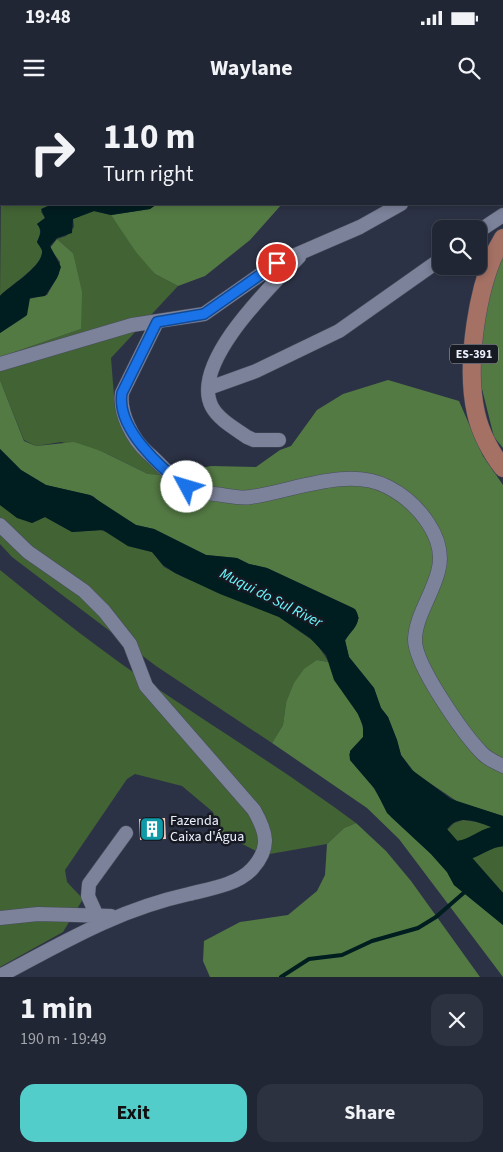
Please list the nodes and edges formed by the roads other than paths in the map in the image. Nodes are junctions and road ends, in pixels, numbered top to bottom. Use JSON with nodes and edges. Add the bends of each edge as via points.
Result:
{"nodes":[{"id":1,"x":399,"y":205,"type":"edge"},
{"id":2,"x":503,"y":215,"type":"edge"},
{"id":3,"x":487,"y":226,"type":"edge"},
{"id":4,"x":503,"y":238,"type":"edge"},
{"id":5,"x":303,"y":252,"type":"junction"},
{"id":6,"x":432,"y":265,"type":"edge"},
{"id":7,"x":157,"y":322,"type":"junction"},
{"id":8,"x":0,"y":364,"type":"edge"},
{"id":9,"x":209,"y":388,"type":"junction"},
{"id":10,"x":279,"y":440,"type":"dead end"},
{"id":11,"x":503,"y":468,"type":"edge"},
{"id":12,"x":0,"y":525,"type":"edge"},
{"id":13,"x":503,"y":766,"type":"edge"},
{"id":14,"x":126,"y":833,"type":"dead end"},
{"id":15,"x":97,"y":916,"type":"junction"},
{"id":16,"x":114,"y":916,"type":"junction"},
{"id":17,"x":0,"y":918,"type":"edge"},
{"id":18,"x":0,"y":976,"type":"edge"}],
"edges":[{"from":1,"to":5,"type":"street","via":[[360,227]]},
{"from":2,"to":3,"type":"street"},
{"from":4,"to":11,"type":"main road","number":"ES-391","via":[[488,266],[478,306],[473,396],[484,436]]},
{"from":5,"to":7,"type":"street","via":[[277,263],[204,314]]},
{"from":5,"to":9,"type":"street","via":[[232,332],[213,365]]},
{"from":6,"to":9,"type":"street","via":[[338,331],[256,371]]},
{"from":7,"to":8,"type":"street","via":[[132,325]]},
{"from":7,"to":13,"type":"street","via":[[122,393],[121,402],[136,439],[180,482],[198,492],[250,497],[312,483],[364,479],[388,487],[408,500],[426,520],[441,555],[438,572],[416,628],[414,641],[418,657],[454,717],[482,753]]},
{"from":9,"to":10,"type":"street","via":[[214,410],[247,437]]},
{"from":12,"to":16,"type":"street","via":[[28,552],[84,591],[124,633],[138,659],[146,686],[254,810],[266,835],[266,845],[258,861],[244,876],[217,887]]},
{"from":14,"to":15,"type":"street","via":[[89,884],[88,896]]},
{"from":15,"to":16,"type":"street"},
{"from":15,"to":17,"type":"street","via":[[38,914]]},
{"from":16,"to":18,"type":"street"}]}
